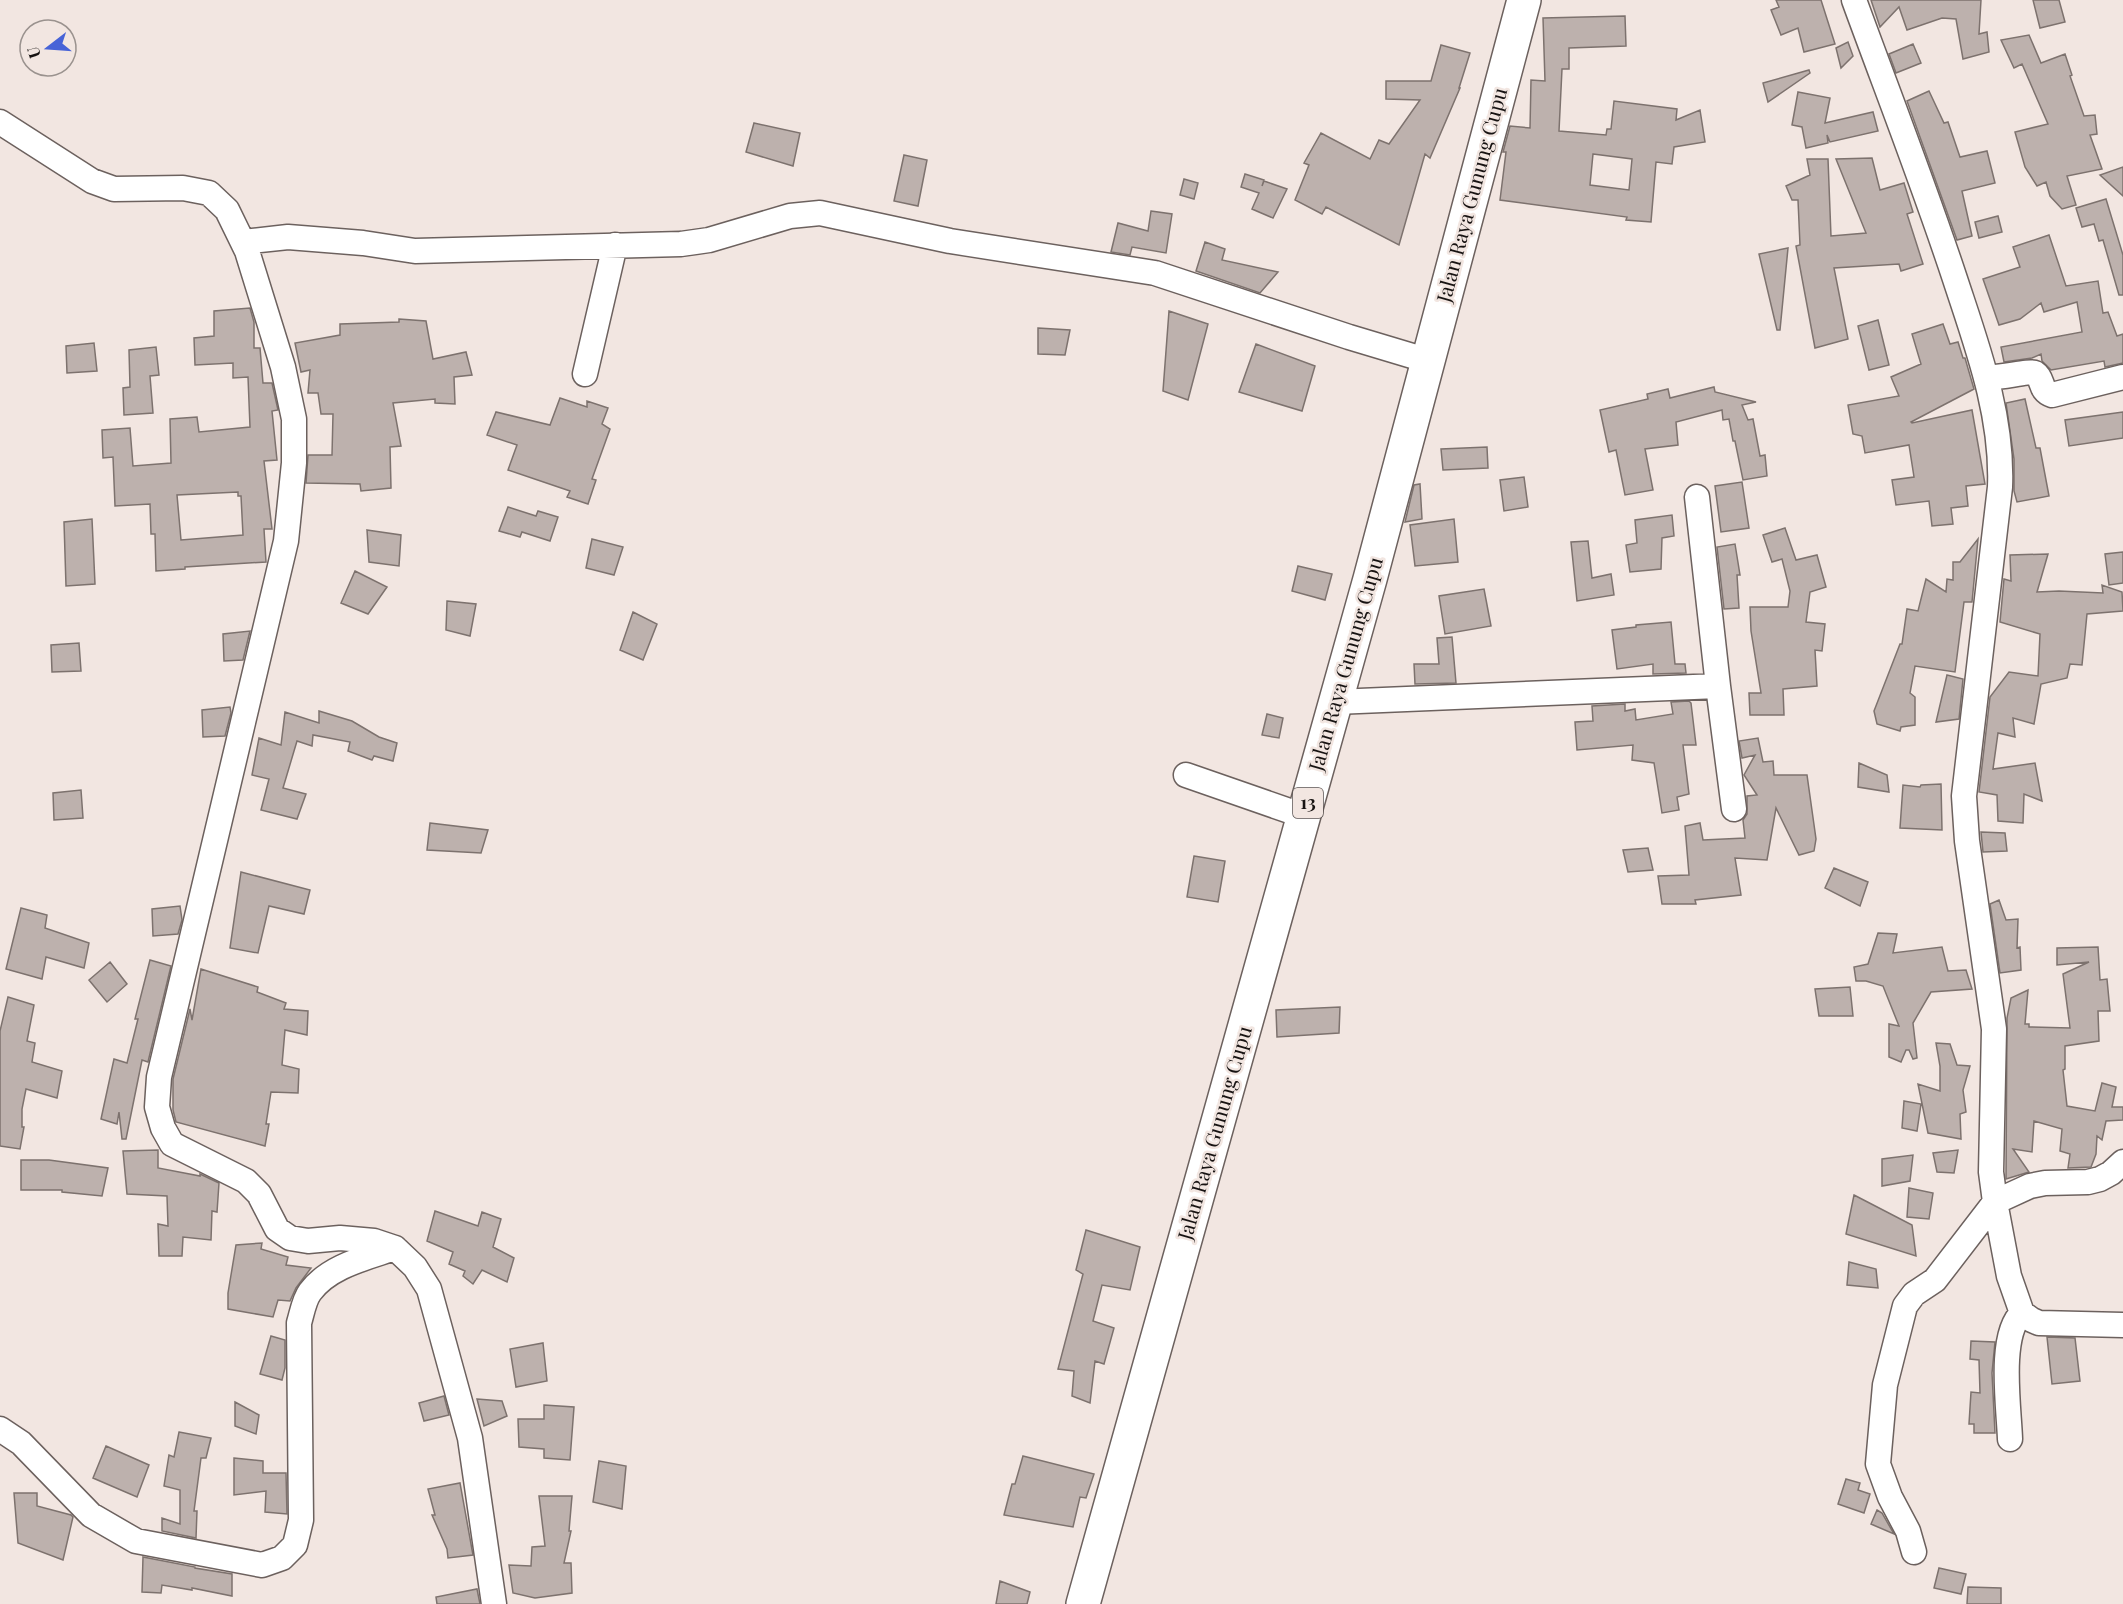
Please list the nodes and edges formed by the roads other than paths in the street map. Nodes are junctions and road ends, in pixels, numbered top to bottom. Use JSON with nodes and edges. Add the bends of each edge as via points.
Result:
{"nodes":[{"id":1,"x":1524,"y":0,"type":"edge"},
{"id":2,"x":1854,"y":0,"type":"edge"},
{"id":3,"x":0,"y":122,"type":"edge"},
{"id":4,"x":243,"y":242,"type":"junction"},
{"id":5,"x":615,"y":245,"type":"junction"},
{"id":6,"x":1429,"y":361,"type":"junction"},
{"id":7,"x":585,"y":374,"type":"dead end"},
{"id":8,"x":2123,"y":377,"type":"edge"},
{"id":9,"x":1987,"y":378,"type":"junction"},
{"id":10,"x":1697,"y":497,"type":"dead end"},
{"id":11,"x":1718,"y":686,"type":"junction"},
{"id":12,"x":1335,"y":702,"type":"junction"},
{"id":13,"x":1186,"y":775,"type":"dead end"},
{"id":14,"x":1734,"y":809,"type":"dead end"},
{"id":15,"x":1304,"y":816,"type":"junction"},
{"id":16,"x":2123,"y":1162,"type":"edge"},
{"id":17,"x":1995,"y":1202,"type":"junction"},
{"id":18,"x":395,"y":1248,"type":"junction"},
{"id":19,"x":2022,"y":1312,"type":"junction"},
{"id":20,"x":2123,"y":1325,"type":"edge"},
{"id":21,"x":0,"y":1429,"type":"edge"},
{"id":22,"x":2010,"y":1439,"type":"dead end"},
{"id":23,"x":1914,"y":1552,"type":"dead end"},
{"id":24,"x":494,"y":1604,"type":"edge"},
{"id":25,"x":1083,"y":1604,"type":"edge"}],
"edges":[{"from":1,"to":6,"type":"highway","name":"Jalan Raya Gunung Cupu","number":"13"},
{"from":2,"to":9,"type":"street","via":[[1922,182]]},
{"from":3,"to":4,"type":"street","via":[[92,182],[114,189],[183,188],[209,193],[227,210]]},
{"from":4,"to":5,"type":"street","via":[[288,237],[415,251]]},
{"from":4,"to":18,"type":"street","via":[[283,367],[294,419],[294,463],[286,541],[159,1077],[157,1107],[172,1144],[246,1181],[259,1194],[277,1229],[290,1238],[374,1241]]},
{"from":5,"to":6,"type":"street","via":[[709,240],[790,216],[820,213],[950,241],[1155,273]]},
{"from":5,"to":7,"type":"street"},
{"from":6,"to":12,"type":"highway","name":"Jalan Raya Gunung Cupu","number":"13"},
{"from":8,"to":9,"type":"street","via":[[2052,395],[2044,391],[2034,372]]},
{"from":9,"to":17,"type":"street","via":[[1998,429],[2000,487],[1964,796],[1994,1029],[1991,1172]]},
{"from":10,"to":11,"type":"street"},
{"from":11,"to":12,"type":"street"},
{"from":11,"to":14,"type":"street"},
{"from":12,"to":15,"type":"highway","name":"Jalan Raya Gunung Cupu","number":"13"},
{"from":13,"to":15,"type":"street"},
{"from":15,"to":25,"type":"highway","name":"Jalan Raya Gunung Cupu","number":"13"},
{"from":16,"to":17,"type":"street","via":[[2100,1179],[2030,1186]]},
{"from":17,"to":19,"type":"street","via":[[2009,1276]]},
{"from":17,"to":23,"type":"street","via":[[1935,1280],[1914,1294],[1905,1306],[1892,1353],[1878,1464]]},
{"from":18,"to":21,"type":"street","via":[[323,1277],[308,1294],[299,1323],[301,1520],[295,1545],[282,1558],[262,1565],[136,1541],[91,1515],[21,1443]]},
{"from":18,"to":24,"type":"street","via":[[415,1267],[429,1289],[470,1438]]},
{"from":19,"to":20,"type":"street","via":[[2039,1323]]},
{"from":19,"to":22,"type":"street","via":[[2013,1325],[2007,1361]]}]}
